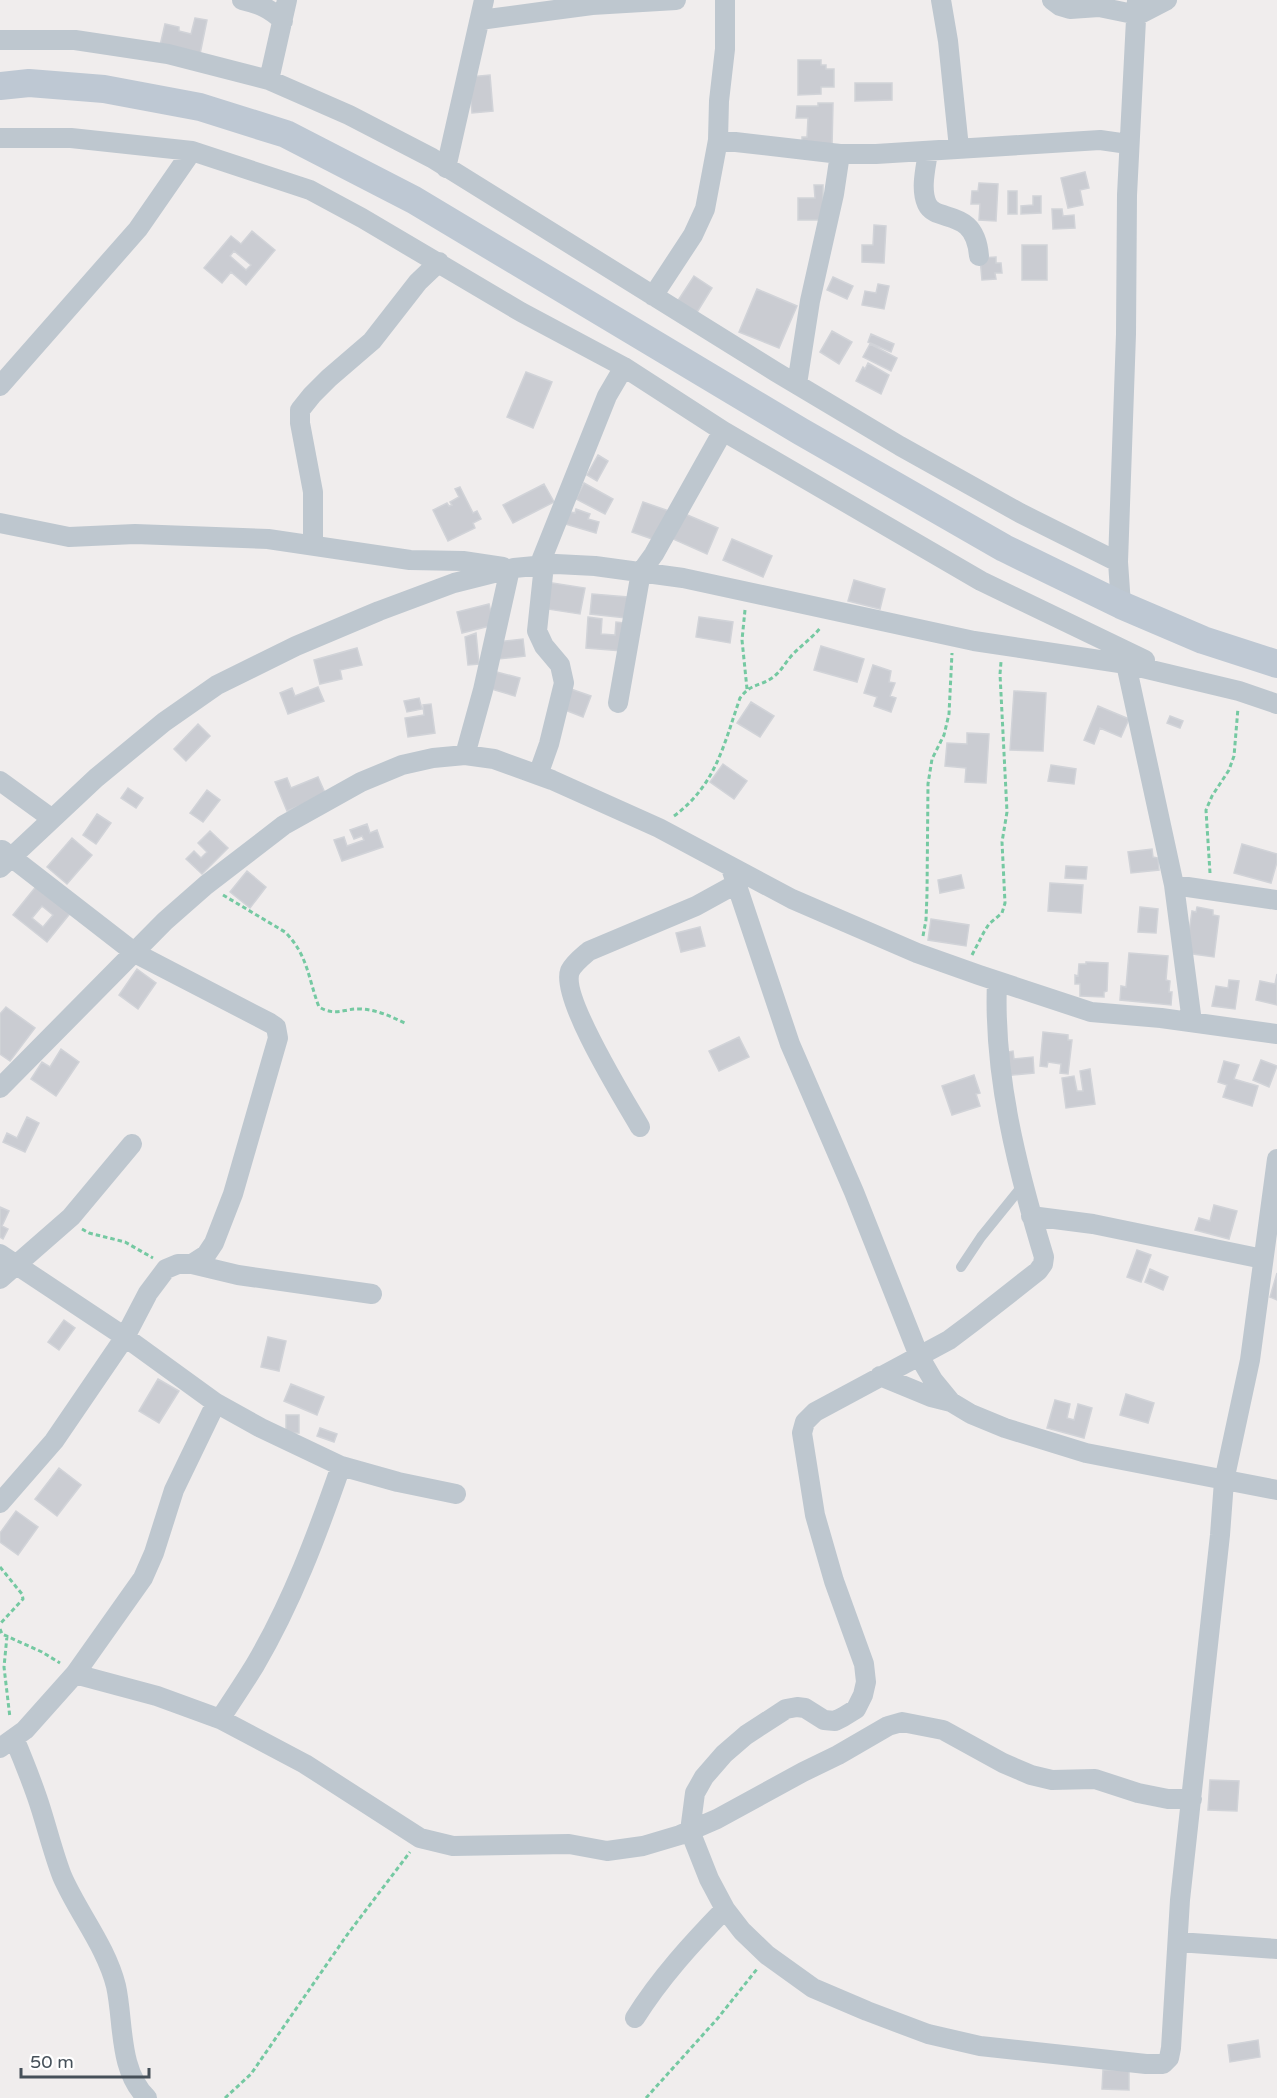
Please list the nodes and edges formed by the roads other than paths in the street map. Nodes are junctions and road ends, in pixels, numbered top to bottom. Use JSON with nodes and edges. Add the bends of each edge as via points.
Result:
{"nodes":[{"id":1,"x":242,"y":0,"type":"edge"},
{"id":2,"x":288,"y":0,"type":"edge"},
{"id":3,"x":484,"y":0,"type":"edge"},
{"id":4,"x":676,"y":0,"type":"edge"},
{"id":5,"x":725,"y":0,"type":"edge"},
{"id":6,"x":940,"y":0,"type":"edge"},
{"id":7,"x":1052,"y":0,"type":"edge"},
{"id":8,"x":1167,"y":0,"type":"edge"},
{"id":9,"x":1138,"y":8,"type":"edge"},
{"id":10,"x":480,"y":20,"type":"junction"},
{"id":11,"x":283,"y":21,"type":"junction"},
{"id":12,"x":0,"y":40,"type":"edge"},
{"id":13,"x":269,"y":80,"type":"junction"},
{"id":14,"x":0,"y":86,"type":"edge"},
{"id":15,"x":0,"y":138,"type":"edge"},
{"id":16,"x":718,"y":140,"type":"junction"},
{"id":17,"x":1128,"y":144,"type":"junction"},
{"id":18,"x":959,"y":148,"type":"junction"},
{"id":19,"x":192,"y":151,"type":"junction"},
{"id":20,"x":928,"y":152,"type":"junction"},
{"id":21,"x":840,"y":154,"type":"junction"},
{"id":22,"x":446,"y":168,"type":"junction"},
{"id":23,"x":979,"y":256,"type":"dead end"},
{"id":24,"x":439,"y":262,"type":"junction"},
{"id":25,"x":653,"y":296,"type":"junction"},
{"id":26,"x":624,"y":367,"type":"junction"},
{"id":27,"x":797,"y":384,"type":"junction"},
{"id":28,"x":0,"y":386,"type":"edge"},
{"id":29,"x":723,"y":431,"type":"junction"},
{"id":30,"x":0,"y":523,"type":"edge"},
{"id":31,"x":313,"y":545,"type":"junction"},
{"id":32,"x":1118,"y":562,"type":"junction"},
{"id":33,"x":541,"y":565,"type":"junction"},
{"id":34,"x":512,"y":568,"type":"junction"},
{"id":35,"x":641,"y":572,"type":"junction"},
{"id":36,"x":1121,"y":605,"type":"junction"},
{"id":37,"x":1126,"y":664,"type":"junction"},
{"id":38,"x":1277,"y":664,"type":"edge"},
{"id":39,"x":1178,"y":676,"type":"junction"},
{"id":40,"x":618,"y":703,"type":"dead end"},
{"id":41,"x":1277,"y":704,"type":"edge"},
{"id":42,"x":465,"y":754,"type":"junction"},
{"id":43,"x":538,"y":775,"type":"junction"},
{"id":44,"x":0,"y":781,"type":"edge"},
{"id":45,"x":51,"y":818,"type":"junction"},
{"id":46,"x":4,"y":857,"type":"edge"},
{"id":47,"x":734,"y":876,"type":"junction"},
{"id":48,"x":1174,"y":885,"type":"junction"},
{"id":49,"x":1277,"y":900,"type":"edge"},
{"id":50,"x":135,"y":953,"type":"junction"},
{"id":51,"x":998,"y":981,"type":"junction"},
{"id":52,"x":1192,"y":1022,"type":"junction"},
{"id":53,"x":1277,"y":1034,"type":"edge"},
{"id":54,"x":0,"y":1088,"type":"edge"},
{"id":55,"x":640,"y":1127,"type":"dead end"},
{"id":56,"x":132,"y":1144,"type":"dead end"},
{"id":57,"x":1277,"y":1159,"type":"edge"},
{"id":58,"x":1023,"y":1185,"type":"junction"},
{"id":59,"x":1273,"y":1201,"type":"edge"},
{"id":60,"x":1031,"y":1216,"type":"junction"},
{"id":61,"x":1263,"y":1259,"type":"junction"},
{"id":62,"x":8,"y":1260,"type":"edge"},
{"id":63,"x":192,"y":1264,"type":"junction"},
{"id":64,"x":961,"y":1267,"type":"dead end"},
{"id":65,"x":0,"y":1279,"type":"edge"},
{"id":66,"x":372,"y":1294,"type":"dead end"},
{"id":67,"x":125,"y":1337,"type":"junction"},
{"id":68,"x":919,"y":1356,"type":"junction"},
{"id":69,"x":880,"y":1376,"type":"junction"},
{"id":70,"x":951,"y":1402,"type":"junction"},
{"id":71,"x":216,"y":1403,"type":"junction"},
{"id":72,"x":341,"y":1466,"type":"junction"},
{"id":73,"x":1224,"y":1481,"type":"junction"},
{"id":74,"x":1277,"y":1490,"type":"edge"},
{"id":75,"x":456,"y":1494,"type":"dead end"},
{"id":76,"x":0,"y":1503,"type":"edge"},
{"id":77,"x":75,"y":1674,"type":"junction"},
{"id":78,"x":220,"y":1719,"type":"junction"},
{"id":79,"x":7,"y":1743,"type":"edge"},
{"id":80,"x":1192,"y":1799,"type":"junction"},
{"id":81,"x":690,"y":1831,"type":"junction"},
{"id":82,"x":725,"y":1909,"type":"junction"},
{"id":83,"x":1178,"y":1942,"type":"junction"},
{"id":84,"x":1277,"y":1949,"type":"edge"},
{"id":85,"x":635,"y":2018,"type":"dead end"},
{"id":86,"x":147,"y":2098,"type":"edge"}],
"edges":[{"from":1,"to":11,"type":"street","via":[[261,4]]},
{"from":2,"to":11,"type":"street"},
{"from":3,"to":10,"type":"street"},
{"from":4,"to":10,"type":"street","via":[[592,4]]},
{"from":5,"to":16,"type":"street"},
{"from":6,"to":18,"type":"street"},
{"from":7,"to":9,"type":"street","via":[[1070,9]]},
{"from":8,"to":9,"type":"street"},
{"from":9,"to":17,"type":"street"},
{"from":10,"to":22,"type":"street"},
{"from":11,"to":13,"type":"street"},
{"from":12,"to":13,"type":"street","via":[[75,40],[168,54]]},
{"from":13,"to":22,"type":"street","via":[[358,120]]},
{"from":14,"to":36,"type":"main road","via":[[29,83],[104,89],[200,107],[286,135],[414,200],[1004,548]]},
{"from":15,"to":19,"type":"street","via":[[71,138]]},
{"from":16,"to":21,"type":"street"},
{"from":16,"to":25,"type":"street","via":[[705,209],[693,235]]},
{"from":17,"to":18,"type":"street","via":[[1100,140]]},
{"from":17,"to":32,"type":"street"},
{"from":18,"to":20,"type":"street"},
{"from":19,"to":24,"type":"street","via":[[310,190]]},
{"from":19,"to":28,"type":"street","via":[[138,229]]},
{"from":20,"to":21,"type":"street"},
{"from":20,"to":23,"type":"street","via":[[926,203],[965,223],[978,245]]},
{"from":21,"to":27,"type":"street"},
{"from":22,"to":25,"type":"street"},
{"from":24,"to":26,"type":"street","via":[[521,312]]},
{"from":24,"to":31,"type":"street","via":[[418,282],[372,341],[329,378],[300,410],[313,492]]},
{"from":25,"to":27,"type":"street"},
{"from":26,"to":29,"type":"street"},
{"from":26,"to":33,"type":"street","via":[[603,406]]},
{"from":27,"to":32,"type":"street","via":[[1020,513]]},
{"from":29,"to":35,"type":"street"},
{"from":29,"to":39,"type":"street","via":[[981,581]]},
{"from":30,"to":31,"type":"street","via":[[69,537],[200,535]]},
{"from":31,"to":34,"type":"street","via":[[410,560],[463,561]]},
{"from":32,"to":36,"type":"street"},
{"from":33,"to":34,"type":"street"},
{"from":33,"to":35,"type":"street"},
{"from":33,"to":43,"type":"street","via":[[537,631],[560,665],[564,683]]},
{"from":34,"to":42,"type":"street"},
{"from":34,"to":45,"type":"street","via":[[454,583],[378,611],[217,685],[164,722]]},
{"from":35,"to":37,"type":"street","via":[[952,636]]},
{"from":35,"to":40,"type":"street"},
{"from":36,"to":38,"type":"main road","via":[[1203,640]]},
{"from":37,"to":39,"type":"street"},
{"from":37,"to":48,"type":"street"},
{"from":39,"to":41,"type":"street"},
{"from":42,"to":43,"type":"street","via":[[494,759]]},
{"from":42,"to":50,"type":"street","via":[[402,765],[361,782],[284,825],[206,885]]},
{"from":43,"to":47,"type":"street","via":[[658,828]]},
{"from":44,"to":45,"type":"street"},
{"from":45,"to":46,"type":"street"},
{"from":46,"to":50,"type":"street"},
{"from":47,"to":51,"type":"street","via":[[917,953]]},
{"from":47,"to":55,"type":"street","via":[[696,906],[589,951],[569,973],[578,1010],[601,1060]]},
{"from":47,"to":68,"type":"street","via":[[790,1044]]},
{"from":48,"to":49,"type":"street"},
{"from":48,"to":52,"type":"street"},
{"from":50,"to":54,"type":"street"},
{"from":50,"to":63,"type":"street","via":[[270,1023],[278,1032],[220,1231],[206,1255]]},
{"from":51,"to":52,"type":"street","via":[[1091,1012]]},
{"from":51,"to":58,"type":"street","via":[[1000,1069]]},
{"from":52,"to":53,"type":"street"},
{"from":56,"to":62,"type":"street","via":[[71,1217]]},
{"from":57,"to":59,"type":"street"},
{"from":58,"to":60,"type":"street"},
{"from":58,"to":64,"type":"lane"},
{"from":59,"to":61,"type":"street"},
{"from":60,"to":61,"type":"street","via":[[1093,1224]]},
{"from":60,"to":68,"type":"street","via":[[1044,1257],[1038,1271],[949,1340]]},
{"from":61,"to":73,"type":"street","via":[[1250,1360]]},
{"from":62,"to":65,"type":"street"},
{"from":62,"to":67,"type":"street"},
{"from":63,"to":66,"type":"street","via":[[238,1275]]},
{"from":63,"to":67,"type":"street","via":[[166,1269],[148,1293]]},
{"from":67,"to":71,"type":"street"},
{"from":67,"to":76,"type":"street","via":[[54,1441]]},
{"from":68,"to":69,"type":"street"},
{"from":68,"to":70,"type":"street"},
{"from":69,"to":70,"type":"street"},
{"from":69,"to":81,"type":"street","via":[[815,1412],[805,1422],[802,1433],[815,1515],[864,1664],[863,1695],[856,1709],[835,1720],[824,1720],[797,1707],[786,1709],[746,1734],[704,1777],[695,1793]]},
{"from":70,"to":73,"type":"street","via":[[1005,1428],[1086,1453]]},
{"from":71,"to":72,"type":"street"},
{"from":71,"to":77,"type":"street","via":[[174,1490],[143,1578]]},
{"from":72,"to":75,"type":"street"},
{"from":72,"to":78,"type":"street","via":[[289,1600],[255,1665]]},
{"from":73,"to":74,"type":"street"},
{"from":73,"to":80,"type":"street"},
{"from":77,"to":78,"type":"street","via":[[157,1696]]},
{"from":77,"to":79,"type":"street","via":[[36,1719]]},
{"from":78,"to":81,"type":"street","via":[[304,1764],[420,1838],[453,1846],[569,1844],[607,1851],[643,1846]]},
{"from":79,"to":86,"type":"street","via":[[37,1798],[77,1909],[108,1964],[132,2077]]},
{"from":80,"to":81,"type":"street","via":[[1138,1793],[1095,1779],[1052,1780],[1031,1775],[943,1730],[902,1722]]},
{"from":80,"to":83,"type":"street"},
{"from":81,"to":82,"type":"street"},
{"from":82,"to":83,"type":"street","via":[[767,1955],[813,1988],[928,2034],[980,2046],[1146,2064],[1163,2064],[1169,2058]]},
{"from":82,"to":85,"type":"street","via":[[683,1954]]},
{"from":83,"to":84,"type":"street"}]}
